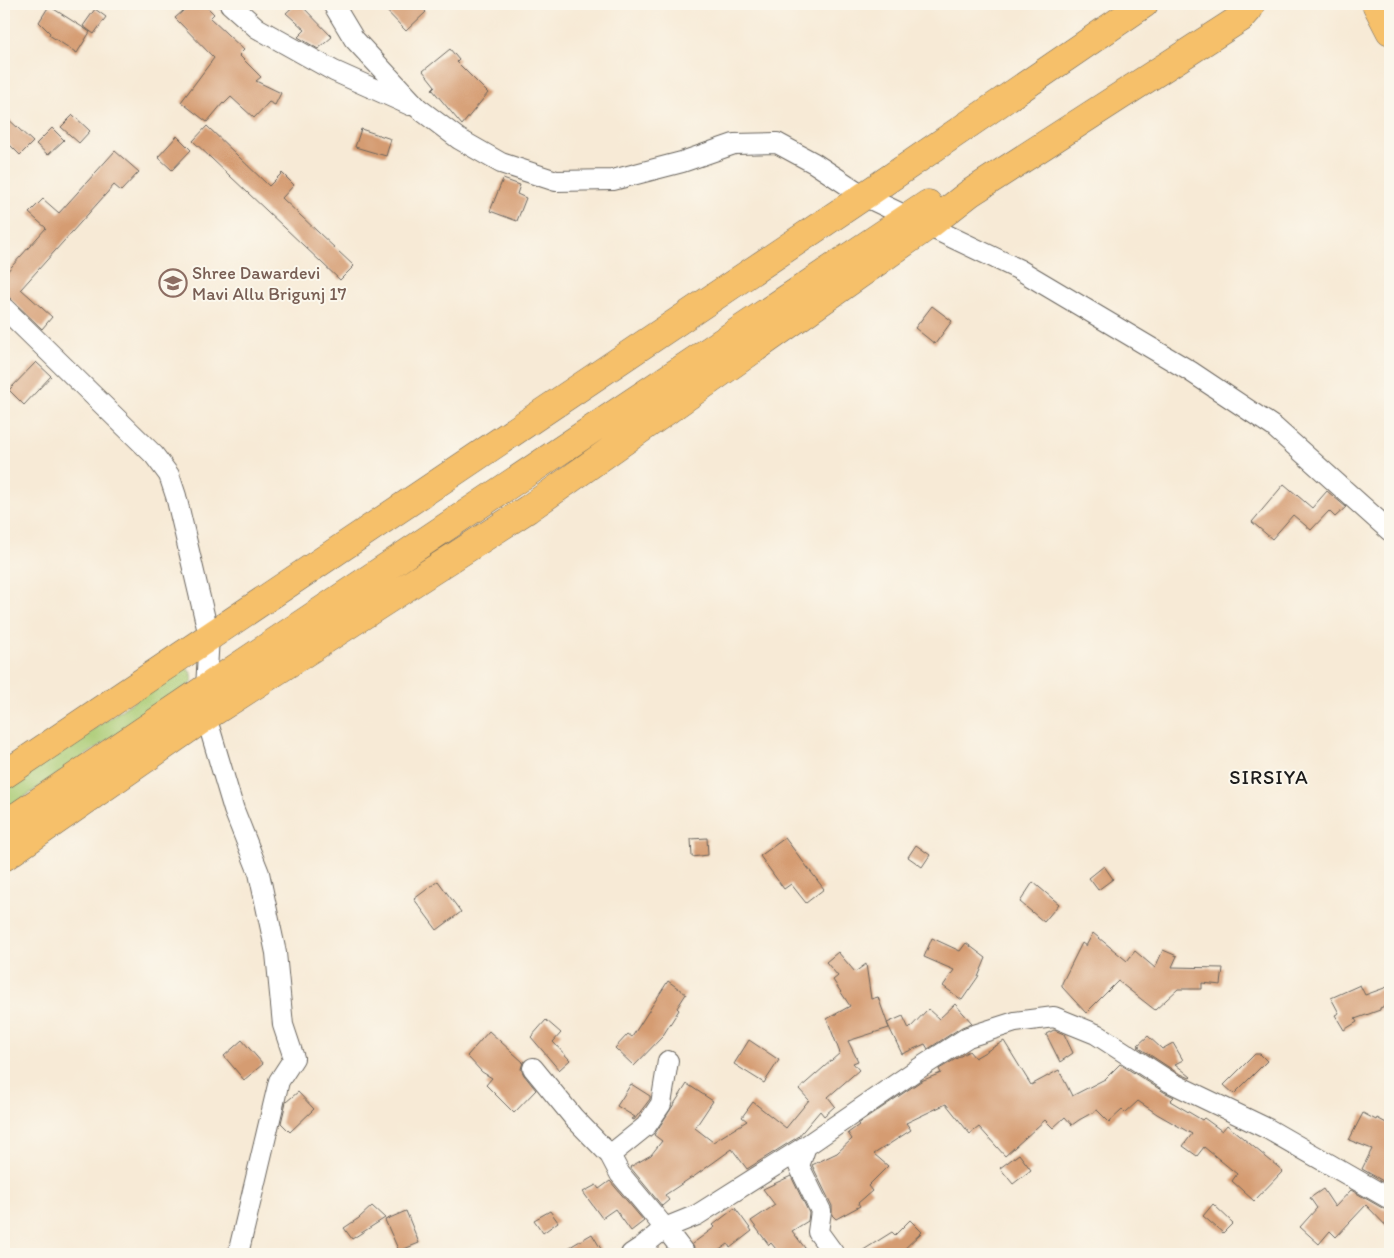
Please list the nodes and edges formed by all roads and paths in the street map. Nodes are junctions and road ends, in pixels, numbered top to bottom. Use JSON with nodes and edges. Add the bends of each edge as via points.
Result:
{"nodes":[{"id":1,"x":230,"y":4,"type":"edge"},
{"id":2,"x":333,"y":4,"type":"edge"},
{"id":3,"x":1144,"y":4,"type":"edge"},
{"id":4,"x":1235,"y":4,"type":"edge"},
{"id":5,"x":1250,"y":4,"type":"edge"},
{"id":6,"x":1376,"y":4,"type":"edge"},
{"id":7,"x":1390,"y":30,"type":"edge"},
{"id":8,"x":418,"y":108,"type":"junction"},
{"id":9,"x":864,"y":196,"type":"junction"},
{"id":10,"x":918,"y":221,"type":"junction"},
{"id":11,"x":4,"y":308,"type":"edge"},
{"id":12,"x":1390,"y":531,"type":"edge"},
{"id":13,"x":209,"y":636,"type":"junction"},
{"id":14,"x":206,"y":688,"type":"junction"},
{"id":15,"x":207,"y":716,"type":"junction"},
{"id":16,"x":4,"y":775,"type":"edge"},
{"id":17,"x":4,"y":825,"type":"edge"},
{"id":18,"x":4,"y":857,"type":"edge"},
{"id":19,"x":668,"y":1061,"type":"dead end"},
{"id":20,"x":533,"y":1068,"type":"dead end"},
{"id":21,"x":806,"y":1146,"type":"junction"},
{"id":22,"x":610,"y":1155,"type":"junction"},
{"id":23,"x":1390,"y":1199,"type":"edge"},
{"id":24,"x":665,"y":1228,"type":"junction"},
{"id":25,"x":238,"y":1254,"type":"edge"},
{"id":26,"x":631,"y":1254,"type":"edge"},
{"id":27,"x":685,"y":1254,"type":"edge"},
{"id":28,"x":834,"y":1254,"type":"edge"}],
"edges":[{"from":1,"to":8,"type":"street","via":[[257,28],[334,71]]},
{"from":2,"to":8,"type":"street","via":[[354,39]]},
{"from":3,"to":9,"type":"highway"},
{"from":4,"to":10,"type":"highway"},
{"from":5,"to":10,"type":"highway","via":[[1241,18],[970,193]]},
{"from":6,"to":7,"type":"highway"},
{"from":8,"to":9,"type":"street","via":[[459,139],[502,163],[556,181],[614,180],[734,144],[777,143]]},
{"from":9,"to":10,"type":"street"},
{"from":9,"to":13,"type":"highway"},
{"from":10,"to":12,"type":"street","via":[[1020,270],[1198,376],[1274,427]]},
{"from":10,"to":14,"type":"highway"},
{"from":10,"to":15,"type":"highway","via":[[528,509]]},
{"from":11,"to":13,"type":"street","via":[[154,455],[169,475]]},
{"from":13,"to":14,"type":"street"},
{"from":13,"to":16,"type":"highway"},
{"from":14,"to":15,"type":"street"},
{"from":14,"to":17,"type":"highway"},
{"from":15,"to":18,"type":"highway"},
{"from":15,"to":25,"type":"street","via":[[234,810],[259,874],[276,953],[283,1025],[294,1058],[278,1081]]},
{"from":19,"to":22,"type":"street","via":[[661,1104],[646,1126]]},
{"from":20,"to":22,"type":"street"},
{"from":21,"to":23,"type":"street","via":[[968,1037],[1014,1022],[1054,1017],[1096,1034],[1170,1082],[1268,1130]]},
{"from":21,"to":24,"type":"street","via":[[697,1215]]},
{"from":21,"to":28,"type":"street","via":[[799,1166],[821,1211],[818,1232]]},
{"from":22,"to":24,"type":"street","via":[[620,1174]]},
{"from":24,"to":26,"type":"street"},
{"from":24,"to":27,"type":"street"}]}
